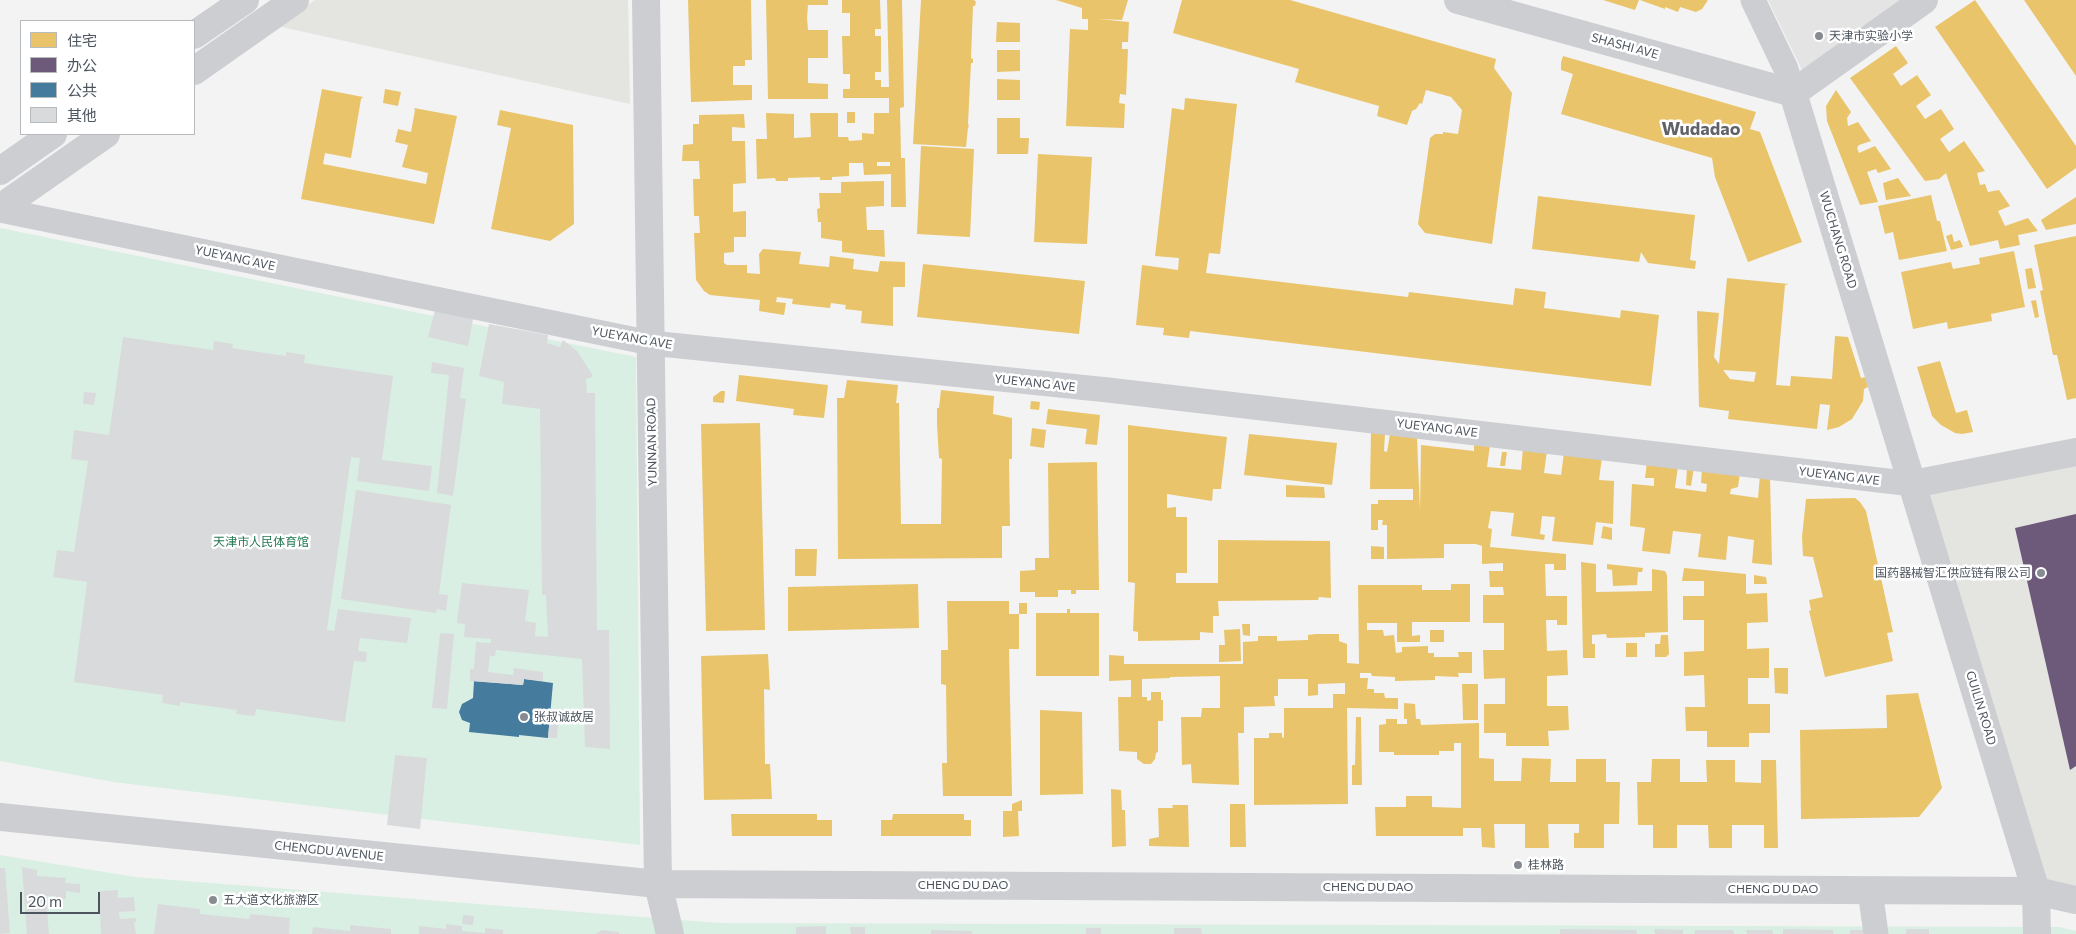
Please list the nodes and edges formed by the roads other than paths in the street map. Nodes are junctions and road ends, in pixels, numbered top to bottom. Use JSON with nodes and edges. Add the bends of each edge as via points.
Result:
{"nodes":[{"id":1,"x":244,"y":0,"type":"edge"},
{"id":2,"x":295,"y":0,"type":"edge"},
{"id":3,"x":646,"y":0,"type":"edge"},
{"id":4,"x":1458,"y":0,"type":"edge"},
{"id":5,"x":1753,"y":0,"type":"edge"},
{"id":6,"x":1924,"y":0,"type":"edge"},
{"id":7,"x":195,"y":35,"type":"edge"},
{"id":8,"x":195,"y":70,"type":"edge"},
{"id":9,"x":1793,"y":92,"type":"junction"},
{"id":10,"x":52,"y":135,"type":"edge"},
{"id":11,"x":105,"y":135,"type":"edge"},
{"id":12,"x":0,"y":171,"type":"edge"},
{"id":13,"x":0,"y":209,"type":"edge"},
{"id":14,"x":651,"y":344,"type":"junction"},
{"id":15,"x":2076,"y":452,"type":"edge"},
{"id":16,"x":1913,"y":484,"type":"junction"},
{"id":17,"x":0,"y":817,"type":"edge"},
{"id":18,"x":658,"y":884,"type":"junction"},
{"id":19,"x":1870,"y":890,"type":"junction"},
{"id":20,"x":2036,"y":891,"type":"junction"},
{"id":21,"x":2076,"y":900,"type":"edge"},
{"id":22,"x":670,"y":934,"type":"edge"},
{"id":23,"x":1876,"y":934,"type":"edge"},
{"id":24,"x":2037,"y":934,"type":"edge"}],
"edges":[{"from":1,"to":7,"type":"street"},
{"from":2,"to":8,"type":"street"},
{"from":3,"to":14,"type":"street","name":"YUNNAN ROAD"},
{"from":4,"to":9,"type":"street","name":"SHASHI AVE"},
{"from":5,"to":9,"type":"street","name":"WUCHANG ROAD","via":[[1786,69]]},
{"from":6,"to":9,"type":"street"},
{"from":9,"to":16,"type":"street","name":"WUCHANG ROAD"},
{"from":10,"to":12,"type":"street"},
{"from":11,"to":13,"type":"street"},
{"from":13,"to":14,"type":"street","name":"YUEYANG AVE"},
{"from":14,"to":16,"type":"street","name":"YUEYANG AVE","via":[[1108,390]]},
{"from":14,"to":18,"type":"street","name":"YUNNAN ROAD"},
{"from":15,"to":16,"type":"street","name":"YUEYANG AVE"},
{"from":16,"to":20,"type":"street","name":"GUILIN ROAD"},
{"from":17,"to":18,"type":"street","name":"CHENGDU AVENUE"},
{"from":18,"to":19,"type":"street","name":"CHENG DU DAO"},
{"from":18,"to":22,"type":"street","name":"YUNNAN ROAD"},
{"from":19,"to":20,"type":"street","name":"CHENG DU DAO"},
{"from":19,"to":23,"type":"street"},
{"from":20,"to":21,"type":"street","name":"CHENG DU DAO"},
{"from":20,"to":24,"type":"street","name":"GUILIN ROAD"}]}
